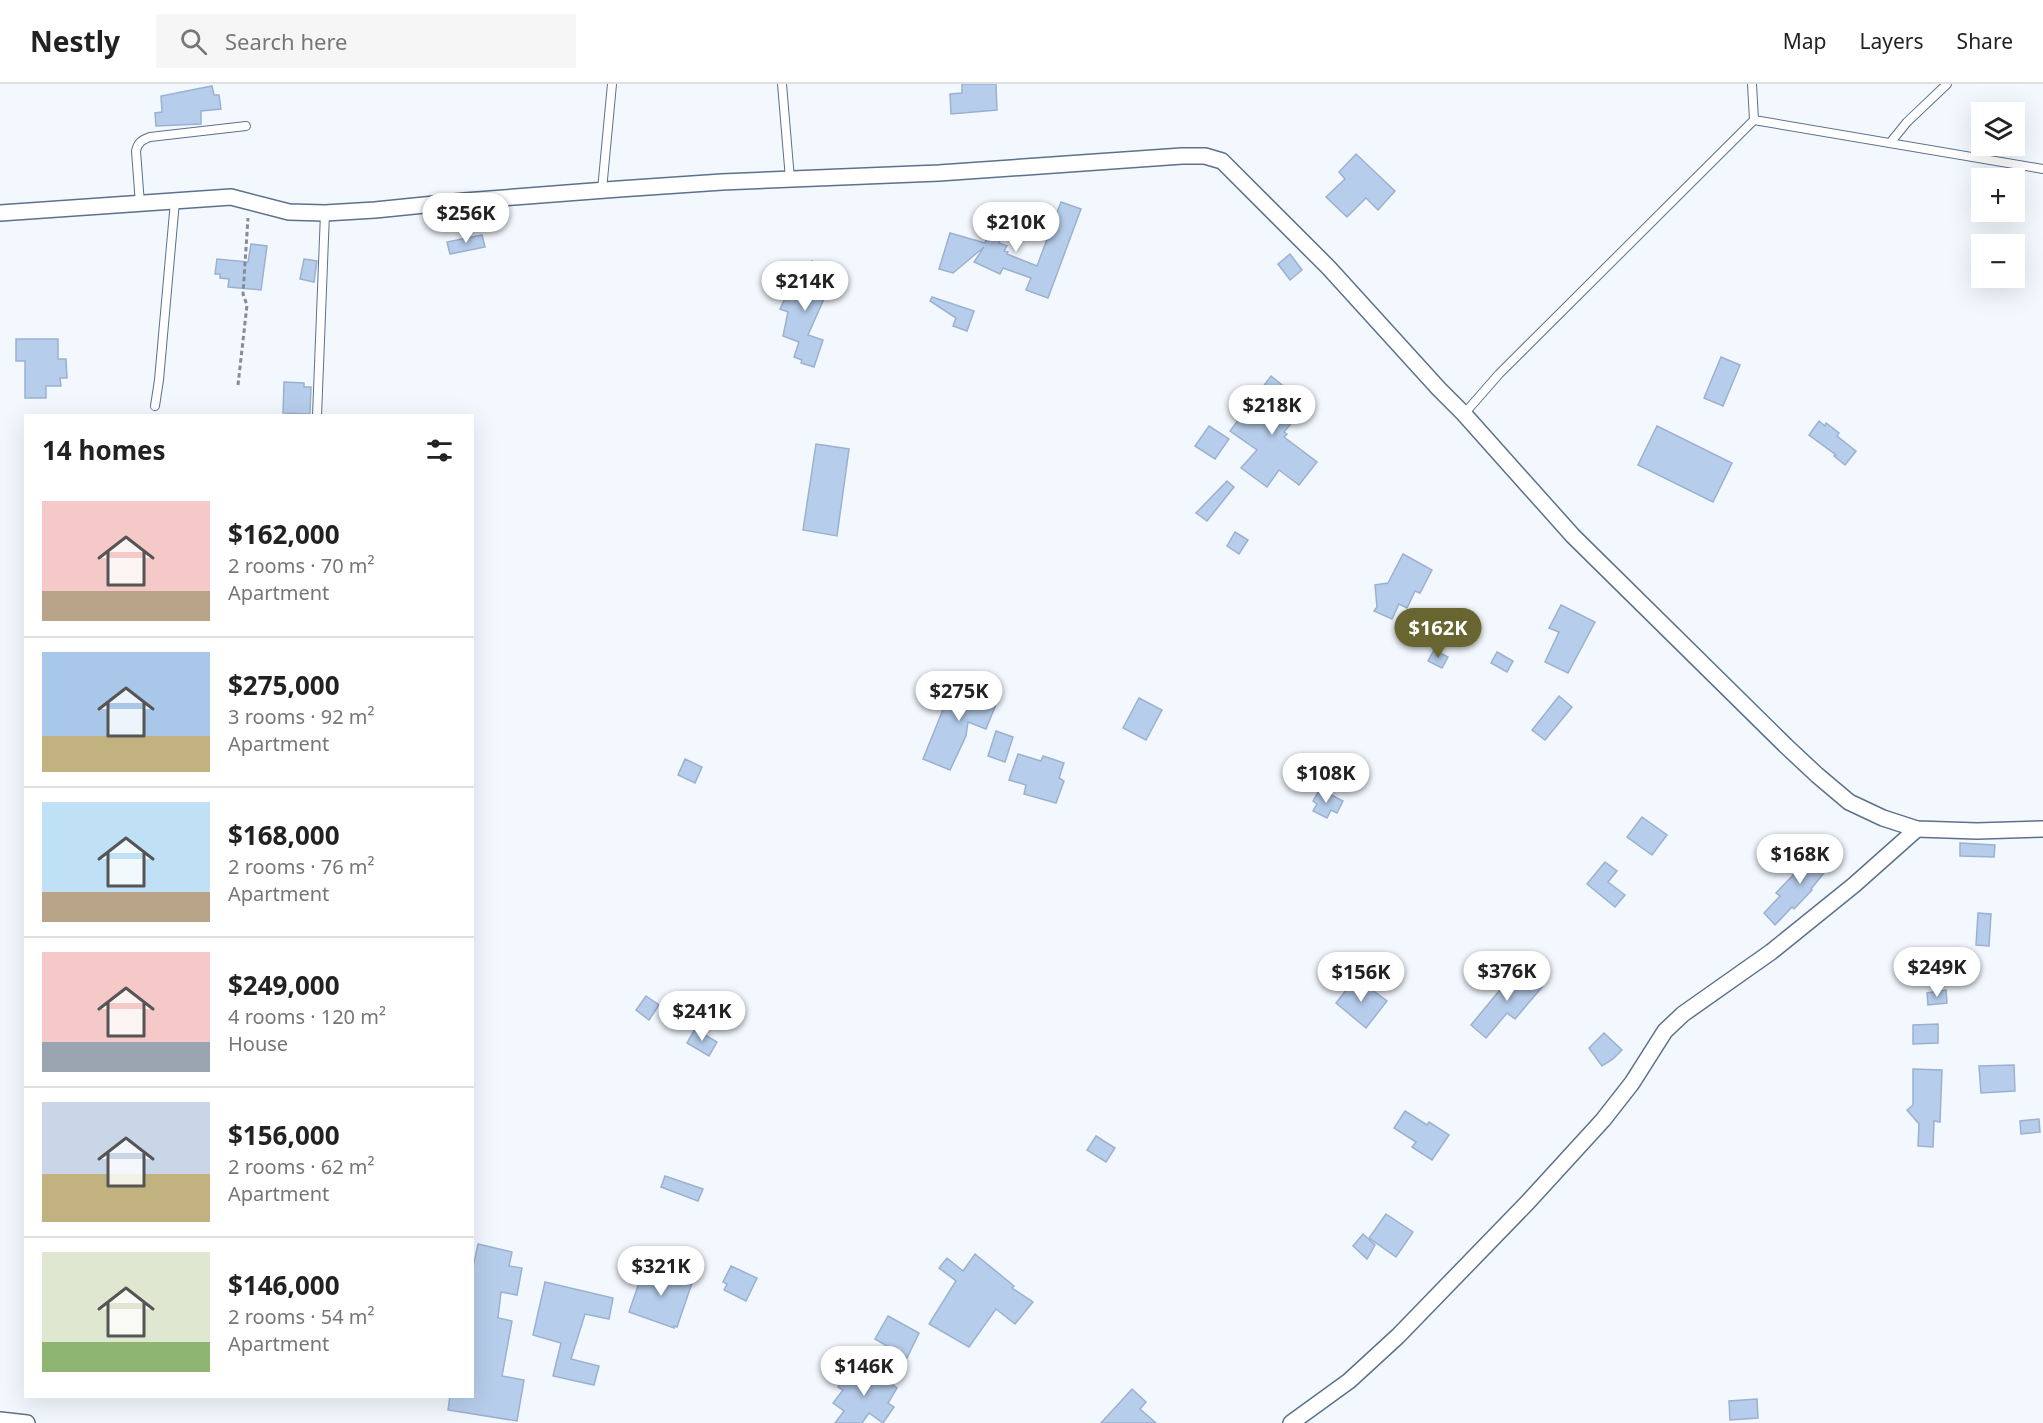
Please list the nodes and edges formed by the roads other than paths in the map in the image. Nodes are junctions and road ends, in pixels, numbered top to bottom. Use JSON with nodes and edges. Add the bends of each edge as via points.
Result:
{"nodes":[{"id":1,"x":612,"y":84,"type":"edge"},
{"id":2,"x":782,"y":84,"type":"edge"},
{"id":3,"x":1752,"y":84,"type":"edge"},
{"id":4,"x":1947,"y":84,"type":"edge"},
{"id":5,"x":1754,"y":120,"type":"junction"},
{"id":6,"x":246,"y":126,"type":"dead end"},
{"id":7,"x":1890,"y":143,"type":"junction"},
{"id":8,"x":2043,"y":169,"type":"edge"},
{"id":9,"x":790,"y":179,"type":"junction"},
{"id":10,"x":602,"y":190,"type":"junction"},
{"id":11,"x":175,"y":201,"type":"junction"},
{"id":12,"x":140,"y":204,"type":"junction"},
{"id":13,"x":0,"y":213,"type":"edge"},
{"id":14,"x":325,"y":213,"type":"junction"},
{"id":15,"x":154,"y":406,"type":"dead end"},
{"id":16,"x":317,"y":414,"type":"edge"},
{"id":17,"x":1464,"y":414,"type":"junction"},
{"id":18,"x":1917,"y":828,"type":"junction"},
{"id":19,"x":2043,"y":829,"type":"edge"},
{"id":20,"x":0,"y":1420,"type":"edge"},
{"id":21,"x":26,"y":1423,"type":"edge"},
{"id":22,"x":33,"y":1423,"type":"edge"},
{"id":23,"x":1291,"y":1423,"type":"edge"}],
"edges":[{"from":1,"to":10,"type":"lane"},
{"from":2,"to":9,"type":"lane"},
{"from":3,"to":5,"type":"lane"},
{"from":4,"to":7,"type":"lane"},
{"from":5,"to":7,"type":"lane"},
{"from":5,"to":17,"type":"lane","via":[[1499,374]]},
{"from":6,"to":12,"type":"lane","via":[[142,140],[136,151]]},
{"from":7,"to":8,"type":"lane"},
{"from":9,"to":10,"type":"street"},
{"from":9,"to":17,"type":"street","via":[[1182,156],[1222,160]]},
{"from":10,"to":14,"type":"street"},
{"from":11,"to":12,"type":"street"},
{"from":11,"to":14,"type":"street","via":[[231,197],[289,212]]},
{"from":11,"to":15,"type":"lane"},
{"from":12,"to":13,"type":"street"},
{"from":14,"to":16,"type":"lane"},
{"from":17,"to":18,"type":"street","via":[[1573,536],[1817,775],[1849,802]]},
{"from":18,"to":19,"type":"street"},
{"from":18,"to":23,"type":"street","via":[[1771,952],[1665,1031],[1603,1120],[1512,1218],[1398,1336],[1349,1381]]},
{"from":20,"to":21,"type":"street"},
{"from":21,"to":22,"type":"street"}]}
